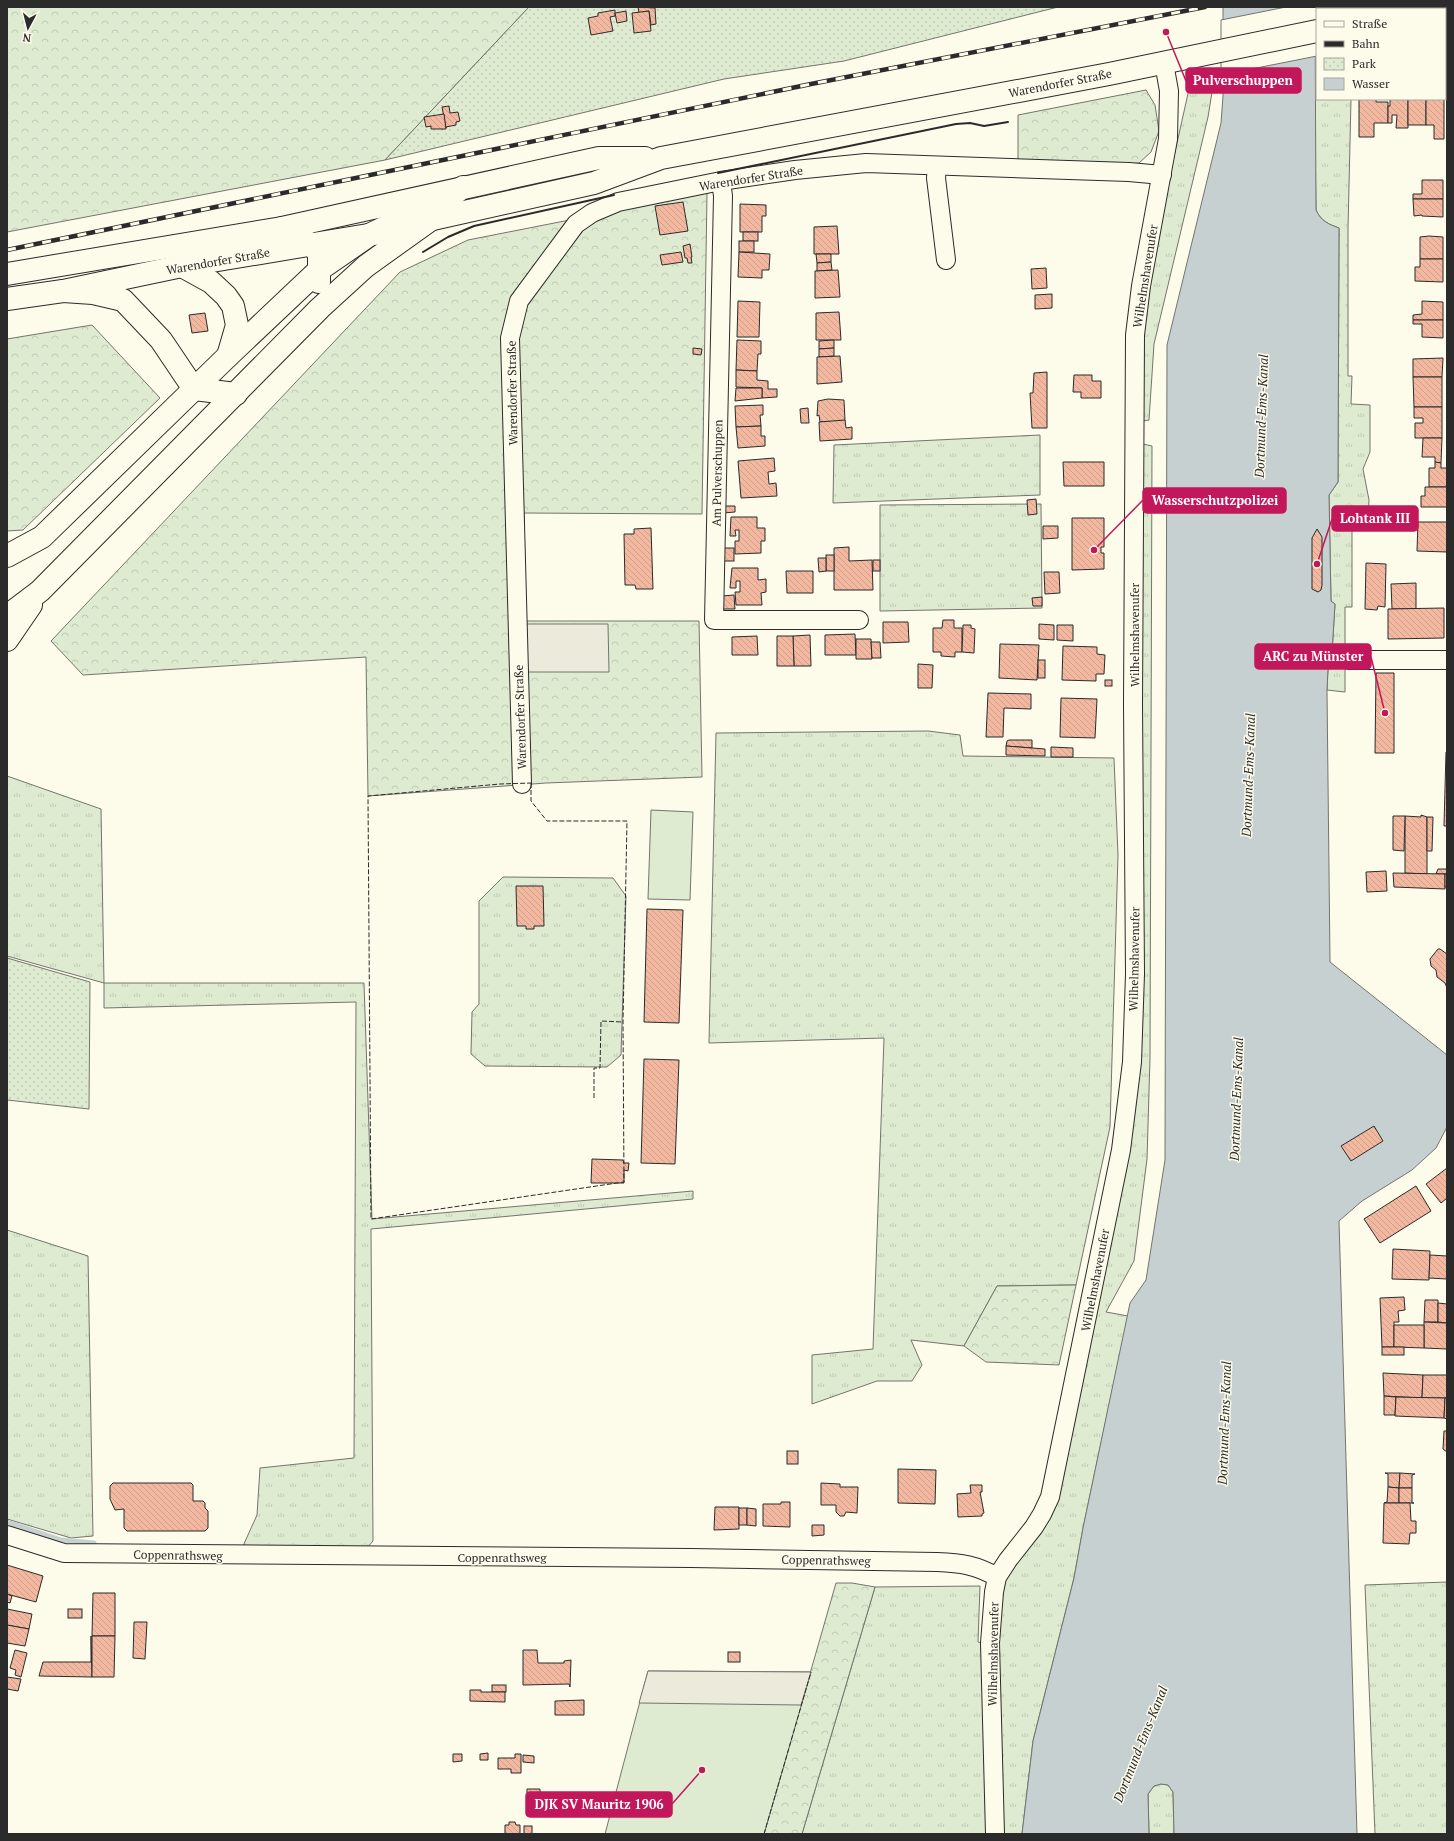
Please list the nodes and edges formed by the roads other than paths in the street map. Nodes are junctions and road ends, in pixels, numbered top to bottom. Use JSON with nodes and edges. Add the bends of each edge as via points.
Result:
{"nodes":[{"id":1,"x":1316,"y":31,"type":"edge"},
{"id":2,"x":1164,"y":62,"type":"junction"},
{"id":3,"x":661,"y":158,"type":"junction"},
{"id":4,"x":937,"y":166,"type":"junction"},
{"id":5,"x":1162,"y":175,"type":"junction"},
{"id":6,"x":721,"y":181,"type":"junction"},
{"id":7,"x":463,"y":187,"type":"junction"},
{"id":8,"x":433,"y":218,"type":"junction"},
{"id":9,"x":282,"y":228,"type":"junction"},
{"id":10,"x":371,"y":234,"type":"junction"},
{"id":11,"x":312,"y":245,"type":"junction"},
{"id":12,"x":946,"y":260,"type":"dead end"},
{"id":13,"x":182,"y":266,"type":"junction"},
{"id":14,"x":319,"y":270,"type":"junction"},
{"id":15,"x":7,"y":274,"type":"edge"},
{"id":16,"x":63,"y":291,"type":"junction"},
{"id":17,"x":7,"y":299,"type":"edge"},
{"id":18,"x":320,"y":308,"type":"junction"},
{"id":19,"x":228,"y":356,"type":"junction"},
{"id":20,"x":194,"y":389,"type":"junction"},
{"id":21,"x":236,"y":394,"type":"junction"},
{"id":22,"x":7,"y":556,"type":"edge"},
{"id":23,"x":40,"y":591,"type":"junction"},
{"id":24,"x":7,"y":616,"type":"edge"},
{"id":25,"x":859,"y":620,"type":"dead end"},
{"id":26,"x":7,"y":640,"type":"edge"},
{"id":27,"x":1349,"y":660,"type":"dead end"},
{"id":28,"x":1447,"y":660,"type":"edge"},
{"id":29,"x":522,"y":784,"type":"dead end"},
{"id":30,"x":7,"y":1535,"type":"edge"},
{"id":31,"x":997,"y":1577,"type":"junction"},
{"id":32,"x":995,"y":1834,"type":"edge"}],
"edges":[{"from":1,"to":2,"type":"main road","name":"Warendorfer Straße"},
{"from":2,"to":3,"type":"main road","name":"Warendorfer Straße"},
{"from":2,"to":5,"type":"street","name":"Wilhelmshavenufer","via":[[1169,91],[1168,139]]},
{"from":3,"to":7,"type":"main road","name":"Warendorfer Straße","via":[[599,158]]},
{"from":3,"to":8,"type":"main road","name":"Warendorfer Straße","via":[[594,183]]},
{"from":4,"to":5,"type":"street","name":"Warendorfer Straße"},
{"from":4,"to":6,"type":"street","name":"Warendorfer Straße","via":[[866,163]]},
{"from":4,"to":12,"type":"street","via":[[936,178]]},
{"from":5,"to":31,"type":"street","name":"Wilhelmshavenufer","via":[[1141,286],[1135,336],[1135,974],[1132,1062],[1121,1150],[1050,1497],[1034,1527]]},
{"from":6,"to":25,"type":"street","name":"Am Pulverschuppen","via":[[723,196],[714,620]]},
{"from":6,"to":29,"type":"street","name":"Warendorfer Straße","via":[[618,202],[592,213],[576,224],[519,301],[510,338]]},
{"from":7,"to":9,"type":"main road","name":"Warendorfer Straße"},
{"from":7,"to":10,"type":"main road","via":[[453,195]]},
{"from":8,"to":10,"type":"main road","name":"Warendorfer Straße"},
{"from":8,"to":18,"type":"main road","via":[[366,266]]},
{"from":9,"to":11,"type":"main road","via":[[295,232]]},
{"from":9,"to":15,"type":"main road","name":"Warendorfer Straße"},
{"from":10,"to":11,"type":"main road","name":"Warendorfer Straße"},
{"from":10,"to":14,"type":"main road"},
{"from":11,"to":13,"type":"main road","name":"Warendorfer Straße"},
{"from":11,"to":14,"type":"main road","via":[[319,252]]},
{"from":13,"to":16,"type":"main road","name":"Warendorfer Straße"},
{"from":13,"to":19,"type":"main road","via":[[212,282],[232,306],[237,325]]},
{"from":14,"to":18,"type":"main road"},
{"from":14,"to":19,"type":"main road"},
{"from":16,"to":17,"type":"main road","name":"Warendorfer Straße"},
{"from":16,"to":20,"type":"main road","via":[[93,293],[123,300],[161,340]]},
{"from":18,"to":21,"type":"main road"},
{"from":19,"to":20,"type":"main road"},
{"from":20,"to":21,"type":"main road"},
{"from":20,"to":22,"type":"main road","via":[[42,537]]},
{"from":21,"to":23,"type":"main road"},
{"from":23,"to":24,"type":"main road"},
{"from":23,"to":26,"type":"main road"},
{"from":27,"to":28,"type":"street"},
{"from":30,"to":31,"type":"street","name":"Coppenrathsweg","via":[[64,1553],[937,1562],[981,1568]]},
{"from":31,"to":32,"type":"street","name":"Wilhelmshavenufer","via":[[992,1605],[990,1643]]}]}
